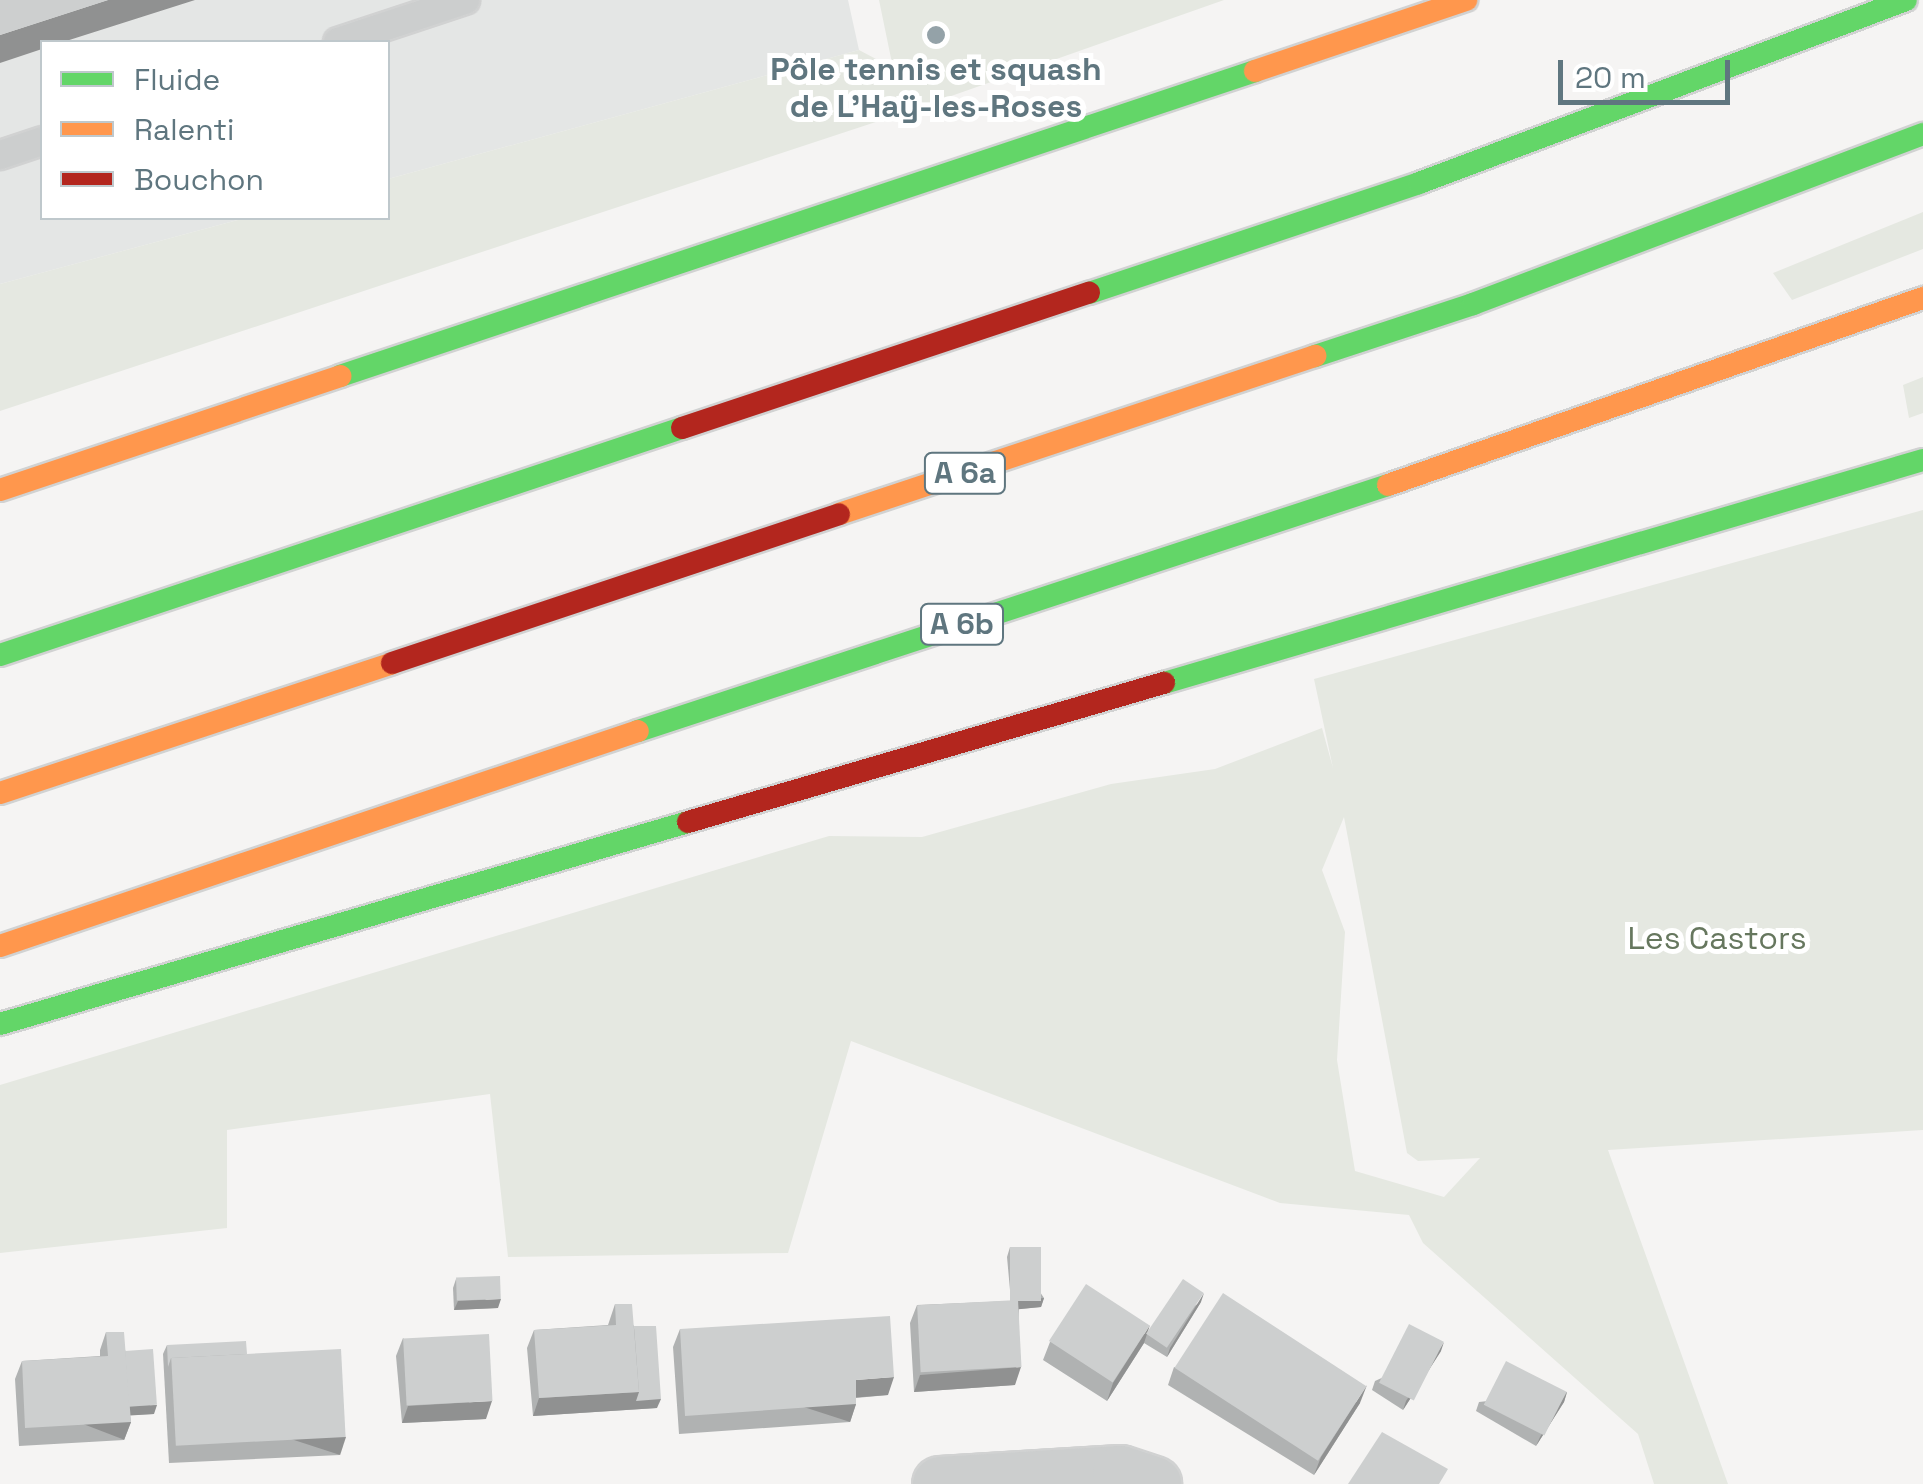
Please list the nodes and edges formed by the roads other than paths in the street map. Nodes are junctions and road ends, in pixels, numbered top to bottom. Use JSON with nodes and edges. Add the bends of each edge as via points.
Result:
{"nodes":[{"id":1,"x":465,"y":0,"type":"edge"},
{"id":2,"x":1466,"y":0,"type":"edge"},
{"id":3,"x":1906,"y":0,"type":"edge"},
{"id":4,"x":344,"y":40,"type":"edge"},
{"id":5,"x":1923,"y":134,"type":"edge"},
{"id":6,"x":40,"y":142,"type":"edge"},
{"id":7,"x":0,"y":155,"type":"edge"},
{"id":8,"x":1923,"y":298,"type":"edge"},
{"id":9,"x":1923,"y":460,"type":"edge"},
{"id":10,"x":0,"y":490,"type":"edge"},
{"id":11,"x":0,"y":656,"type":"edge"},
{"id":12,"x":0,"y":793,"type":"edge"},
{"id":13,"x":0,"y":946,"type":"edge"},
{"id":14,"x":0,"y":1024,"type":"edge"},
{"id":15,"x":940,"y":1484,"type":"edge"},
{"id":16,"x":1153,"y":1484,"type":"edge"}],
"edges":[{"from":1,"to":4,"type":"lane"},
{"from":2,"to":10,"type":"highway"},
{"from":3,"to":11,"type":"highway","via":[[1419,183]]},
{"from":5,"to":12,"type":"highway","number":"A 6a","via":[[1473,304]]},
{"from":6,"to":7,"type":"lane"},
{"from":8,"to":13,"type":"highway","number":"A 6b","via":[[1530,438]]},
{"from":9,"to":14,"type":"highway"},
{"from":15,"to":16,"type":"street","via":[[1120,1473]]}]}
